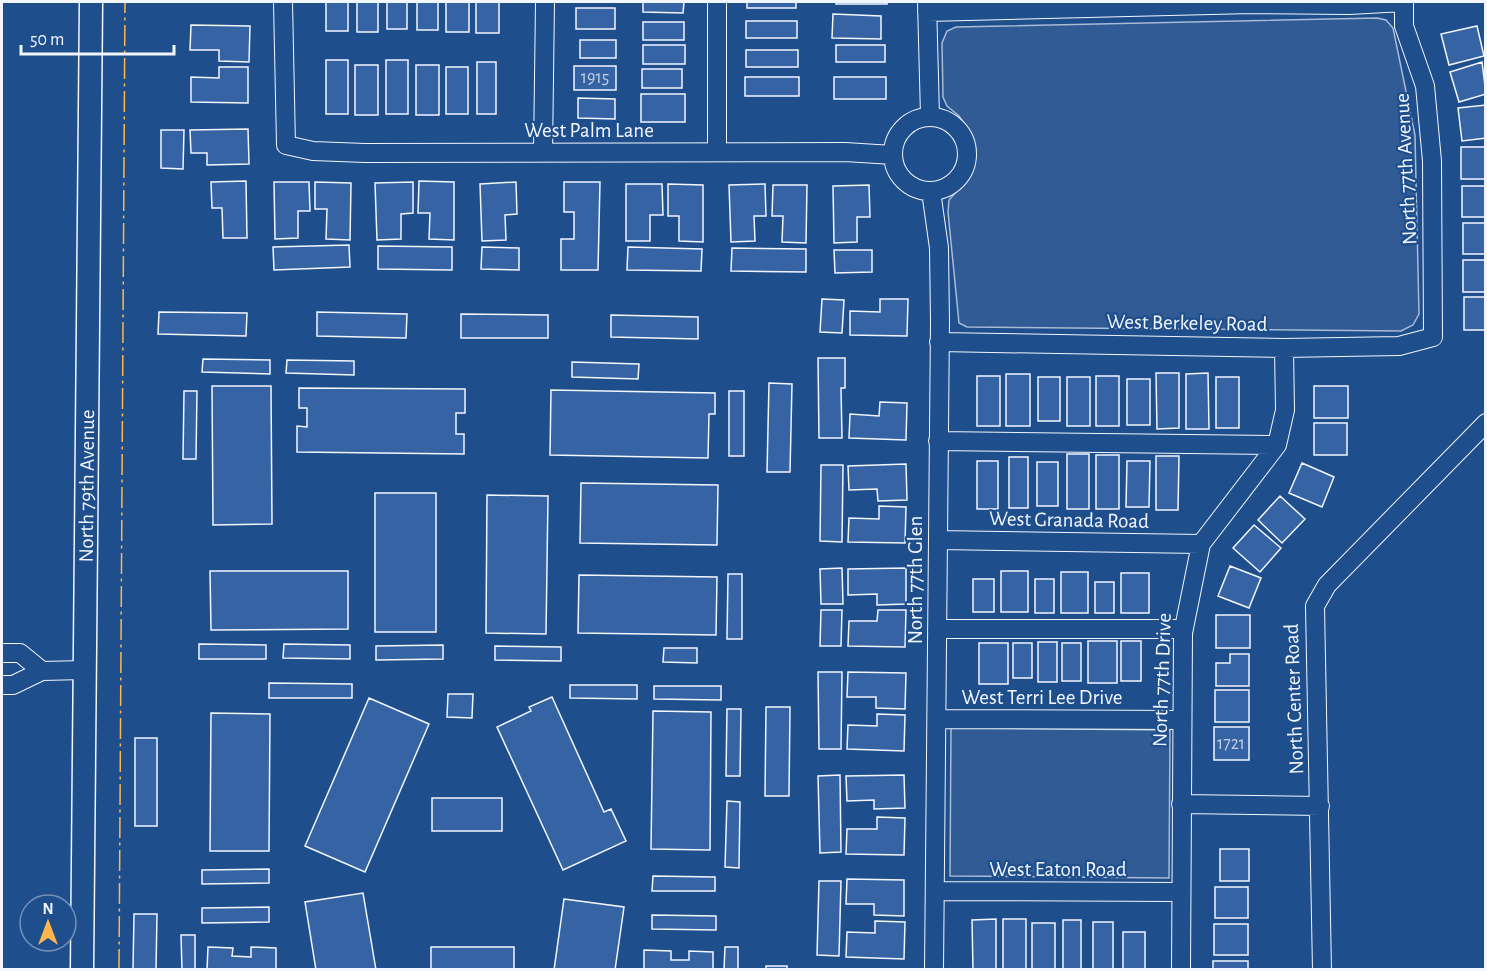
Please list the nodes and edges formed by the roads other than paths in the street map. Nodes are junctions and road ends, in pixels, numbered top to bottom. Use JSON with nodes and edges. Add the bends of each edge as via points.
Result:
{"nodes":[{"id":1,"x":91,"y":2,"type":"edge"},
{"id":2,"x":283,"y":2,"type":"edge"},
{"id":3,"x":545,"y":2,"type":"edge"},
{"id":4,"x":717,"y":2,"type":"edge"},
{"id":5,"x":1404,"y":2,"type":"edge"},
{"id":6,"x":1277,"y":4,"type":"edge"},
{"id":7,"x":1102,"y":5,"type":"edge"},
{"id":8,"x":927,"y":7,"type":"edge"},
{"id":9,"x":930,"y":116,"type":"junction"},
{"id":10,"x":543,"y":152,"type":"junction"},
{"id":11,"x":717,"y":152,"type":"junction"},
{"id":12,"x":892,"y":156,"type":"junction"},
{"id":13,"x":931,"y":190,"type":"junction"},
{"id":14,"x":1433,"y":337,"type":"joint"},
{"id":15,"x":939,"y":342,"type":"junction"},
{"id":16,"x":1284,"y":348,"type":"junction"},
{"id":17,"x":1485,"y":423,"type":"edge"},
{"id":18,"x":938,"y":441,"type":"junction"},
{"id":19,"x":1277,"y":445,"type":"junction"},
{"id":20,"x":938,"y":540,"type":"junction"},
{"id":21,"x":1201,"y":544,"type":"junction"},
{"id":22,"x":937,"y":629,"type":"junction"},
{"id":23,"x":1184,"y":629,"type":"junction"},
{"id":24,"x":2,"y":653,"type":"edge"},
{"id":25,"x":84,"y":670,"type":"junction"},
{"id":26,"x":42,"y":671,"type":"junction"},
{"id":27,"x":2,"y":685,"type":"edge"},
{"id":28,"x":937,"y":719,"type":"junction"},
{"id":29,"x":1182,"y":720,"type":"junction"},
{"id":30,"x":1181,"y":804,"type":"junction"},
{"id":31,"x":1320,"y":806,"type":"junction"},
{"id":32,"x":935,"y":891,"type":"junction"},
{"id":33,"x":1181,"y":892,"type":"junction"},
{"id":34,"x":82,"y":969,"type":"edge"},
{"id":35,"x":934,"y":969,"type":"edge"},
{"id":36,"x":1181,"y":969,"type":"edge"},
{"id":37,"x":1323,"y":969,"type":"edge"}],
"edges":[{"from":1,"to":25,"type":"street","name":"North 79th Avenue"},
{"from":2,"to":10,"type":"street","name":"West Palm Lane","via":[[286,145],[313,151],[365,153]]},
{"from":3,"to":10,"type":"street"},
{"from":4,"to":11,"type":"street"},
{"from":5,"to":6,"type":"street"},
{"from":5,"to":14,"type":"street","name":"North 77th Avenue","via":[[1404,26],[1425,86],[1432,161]]},
{"from":6,"to":7,"type":"street"},
{"from":7,"to":8,"type":"street"},
{"from":8,"to":9,"type":"street"},
{"from":9,"to":12,"type":"street","via":[[907,124],[894,143]]},
{"from":9,"to":13,"type":"street","via":[[940,118],[962,134],[967,153],[959,177],[944,188]]},
{"from":10,"to":11,"type":"street","name":"West Palm Lane"},
{"from":11,"to":12,"type":"street","name":"West Palm Lane"},
{"from":12,"to":13,"type":"street","via":[[895,167],[909,184]]},
{"from":13,"to":15,"type":"street","name":"North 77th Glen","via":[[939,248]]},
{"from":14,"to":16,"type":"street","name":"West Berkeley Road","via":[[1399,346]]},
{"from":15,"to":16,"type":"street","name":"West Berkeley Road"},
{"from":15,"to":18,"type":"street","name":"North 77th Glen"},
{"from":16,"to":19,"type":"street","name":"North 77th Drive","via":[[1285,410]]},
{"from":17,"to":31,"type":"street","name":"North Center Road","via":[[1327,585],[1315,606]]},
{"from":18,"to":19,"type":"street"},
{"from":18,"to":20,"type":"street","name":"North 77th Glen"},
{"from":19,"to":21,"type":"street","name":"North 77th Drive"},
{"from":20,"to":21,"type":"street","name":"West Granada Road"},
{"from":20,"to":22,"type":"street","name":"North 77th Glen"},
{"from":21,"to":23,"type":"street","name":"North 77th Drive"},
{"from":22,"to":23,"type":"street"},
{"from":22,"to":28,"type":"street","name":"North 77th Glen"},
{"from":23,"to":29,"type":"street","name":"North 77th Drive"},
{"from":24,"to":26,"type":"street","via":[[20,653]]},
{"from":25,"to":26,"type":"street"},
{"from":25,"to":34,"type":"street","name":"North 79th Avenue"},
{"from":26,"to":27,"type":"street","via":[[14,685]]},
{"from":28,"to":29,"type":"street","name":"West Terri Lee Drive"},
{"from":28,"to":32,"type":"street","name":"North 77th Glen"},
{"from":29,"to":30,"type":"street","name":"North 77th Drive"},
{"from":30,"to":31,"type":"street"},
{"from":30,"to":33,"type":"street","name":"North 77th Drive"},
{"from":31,"to":37,"type":"street","name":"North Center Road"},
{"from":32,"to":33,"type":"street","name":"West Eaton Road"},
{"from":32,"to":35,"type":"street","name":"North 77th Glen"},
{"from":33,"to":36,"type":"street","name":"North 77th Drive"}]}
